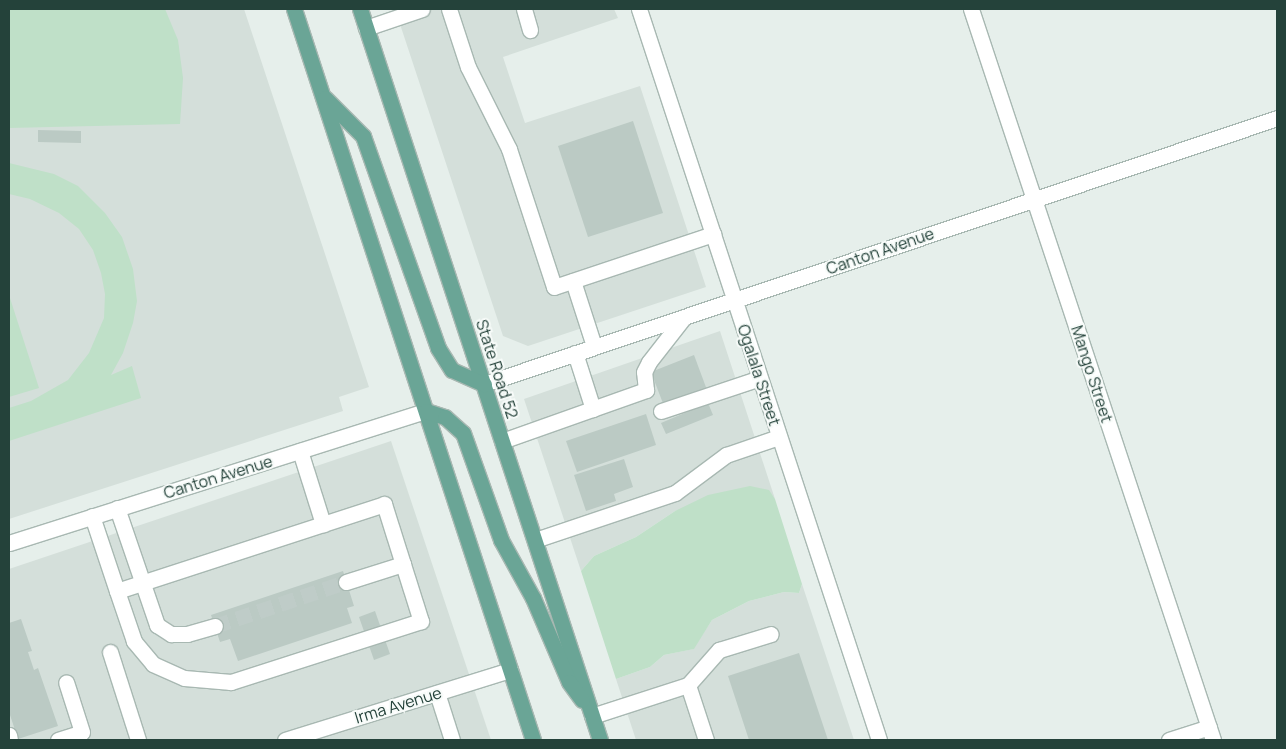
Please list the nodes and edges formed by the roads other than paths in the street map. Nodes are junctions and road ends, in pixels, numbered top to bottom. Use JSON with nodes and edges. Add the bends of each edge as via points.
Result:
{"nodes":[{"id":1,"x":294,"y":9,"type":"edge"},
{"id":2,"x":360,"y":9,"type":"edge"},
{"id":3,"x":422,"y":9,"type":"edge"},
{"id":4,"x":449,"y":9,"type":"edge"},
{"id":5,"x":524,"y":9,"type":"edge"},
{"id":6,"x":639,"y":9,"type":"edge"},
{"id":7,"x":971,"y":9,"type":"edge"},
{"id":8,"x":366,"y":28,"type":"junction"},
{"id":9,"x":530,"y":30,"type":"dead end"},
{"id":10,"x":324,"y":97,"type":"junction"},
{"id":11,"x":1277,"y":118,"type":"edge"},
{"id":12,"x":1034,"y":199,"type":"junction"},
{"id":13,"x":713,"y":234,"type":"junction"},
{"id":14,"x":573,"y":281,"type":"junction"},
{"id":15,"x":734,"y":300,"type":"junction"},
{"id":16,"x":684,"y":317,"type":"junction"},
{"id":17,"x":594,"y":346,"type":"junction"},
{"id":18,"x":575,"y":353,"type":"junction"},
{"id":19,"x":760,"y":378,"type":"junction"},
{"id":20,"x":484,"y":384,"type":"junction"},
{"id":21,"x":592,"y":409,"type":"junction"},
{"id":22,"x":426,"y":411,"type":"junction"},
{"id":23,"x":661,"y":411,"type":"dead end"},
{"id":24,"x":779,"y":437,"type":"junction"},
{"id":25,"x":502,"y":441,"type":"junction"},
{"id":26,"x":300,"y":451,"type":"junction"},
{"id":27,"x":117,"y":508,"type":"junction"},
{"id":28,"x":92,"y":516,"type":"junction"},
{"id":29,"x":323,"y":524,"type":"junction"},
{"id":30,"x":535,"y":540,"type":"junction"},
{"id":31,"x":9,"y":543,"type":"edge"},
{"id":32,"x":403,"y":564,"type":"junction"},
{"id":33,"x":142,"y":582,"type":"junction"},
{"id":34,"x":346,"y":582,"type":"tunnel mouth"},
{"id":35,"x":117,"y":590,"type":"junction"},
{"id":36,"x":214,"y":626,"type":"tunnel mouth"},
{"id":37,"x":770,"y":634,"type":"dead end"},
{"id":38,"x":110,"y":652,"type":"dead end"},
{"id":39,"x":510,"y":670,"type":"junction"},
{"id":40,"x":66,"y":682,"type":"dead end"},
{"id":41,"x":688,"y":685,"type":"junction"},
{"id":42,"x":437,"y":693,"type":"junction"},
{"id":43,"x":592,"y":716,"type":"junction"},
{"id":44,"x":1211,"y":734,"type":"edge"},
{"id":45,"x":9,"y":735,"type":"edge"},
{"id":46,"x":10,"y":740,"type":"edge"},
{"id":47,"x":58,"y":740,"type":"edge"},
{"id":48,"x":138,"y":740,"type":"edge"},
{"id":49,"x":285,"y":740,"type":"edge"},
{"id":50,"x":452,"y":740,"type":"edge"},
{"id":51,"x":533,"y":740,"type":"edge"},
{"id":52,"x":600,"y":740,"type":"edge"},
{"id":53,"x":706,"y":740,"type":"edge"},
{"id":54,"x":879,"y":740,"type":"edge"},
{"id":55,"x":1169,"y":740,"type":"edge"}],
"edges":[{"from":1,"to":10,"type":"main road"},
{"from":2,"to":8,"type":"main road","name":"State Road 52"},
{"from":3,"to":8,"type":"street"},
{"from":4,"to":14,"type":"street","via":[[468,68],[509,149],[554,287]]},
{"from":5,"to":9,"type":"street"},
{"from":6,"to":13,"type":"street","name":"Ogalala Street"},
{"from":7,"to":12,"type":"street","name":"Mango Street"},
{"from":8,"to":20,"type":"main road","name":"State Road 52"},
{"from":10,"to":20,"type":"main road","via":[[363,136],[438,348],[452,370]]},
{"from":10,"to":22,"type":"main road"},
{"from":11,"to":12,"type":"street","name":"Canton Avenue"},
{"from":12,"to":15,"type":"street","name":"Canton Avenue"},
{"from":12,"to":44,"type":"street","name":"Mango Street"},
{"from":13,"to":14,"type":"street"},
{"from":13,"to":15,"type":"street","name":"Ogalala Street"},
{"from":14,"to":17,"type":"street"},
{"from":15,"to":16,"type":"street","name":"Canton Avenue"},
{"from":15,"to":19,"type":"street","name":"Ogalala Street"},
{"from":16,"to":17,"type":"street","name":"Canton Avenue"},
{"from":16,"to":21,"type":"street","via":[[649,362],[644,372],[646,390]]},
{"from":17,"to":18,"type":"street","name":"Canton Avenue"},
{"from":18,"to":20,"type":"street","name":"Canton Avenue"},
{"from":18,"to":21,"type":"street"},
{"from":19,"to":23,"type":"street"},
{"from":19,"to":24,"type":"street","name":"Ogalala Street"},
{"from":20,"to":25,"type":"main road","name":"State Road 52"},
{"from":21,"to":25,"type":"street"},
{"from":22,"to":26,"type":"street","name":"Canton Avenue"},
{"from":22,"to":39,"type":"main road"},
{"from":22,"to":43,"type":"main road","via":[[445,417],[463,433],[501,540],[533,598],[569,682]]},
{"from":24,"to":30,"type":"street","via":[[726,455],[676,493]]},
{"from":24,"to":54,"type":"street","name":"Ogalala Street"},
{"from":25,"to":30,"type":"main road","name":"State Road 52"},
{"from":26,"to":27,"type":"street","name":"Canton Avenue"},
{"from":26,"to":29,"type":"street"},
{"from":27,"to":28,"type":"street","name":"Canton Avenue"},
{"from":27,"to":33,"type":"street"},
{"from":28,"to":31,"type":"street","name":"Canton Avenue"},
{"from":28,"to":35,"type":"street"},
{"from":29,"to":32,"type":"street","via":[[384,504]]},
{"from":29,"to":33,"type":"street"},
{"from":30,"to":43,"type":"main road","name":"State Road 52"},
{"from":32,"to":34,"type":"street"},
{"from":32,"to":35,"type":"street","via":[[421,621],[231,682],[184,678],[153,664],[134,641]]},
{"from":33,"to":35,"type":"street"},
{"from":33,"to":36,"type":"street","via":[[157,625],[172,634],[187,634]]},
{"from":37,"to":41,"type":"street","via":[[719,650]]},
{"from":38,"to":48,"type":"street"},
{"from":39,"to":42,"type":"street","name":"Irma Avenue"},
{"from":39,"to":51,"type":"main road"},
{"from":40,"to":47,"type":"street","via":[[82,732]]},
{"from":41,"to":43,"type":"street"},
{"from":41,"to":53,"type":"street"},
{"from":42,"to":49,"type":"street","name":"Irma Avenue"},
{"from":42,"to":50,"type":"street"},
{"from":43,"to":52,"type":"main road","name":"State Road 52"},
{"from":44,"to":55,"type":"street"},
{"from":45,"to":46,"type":"street"}]}
